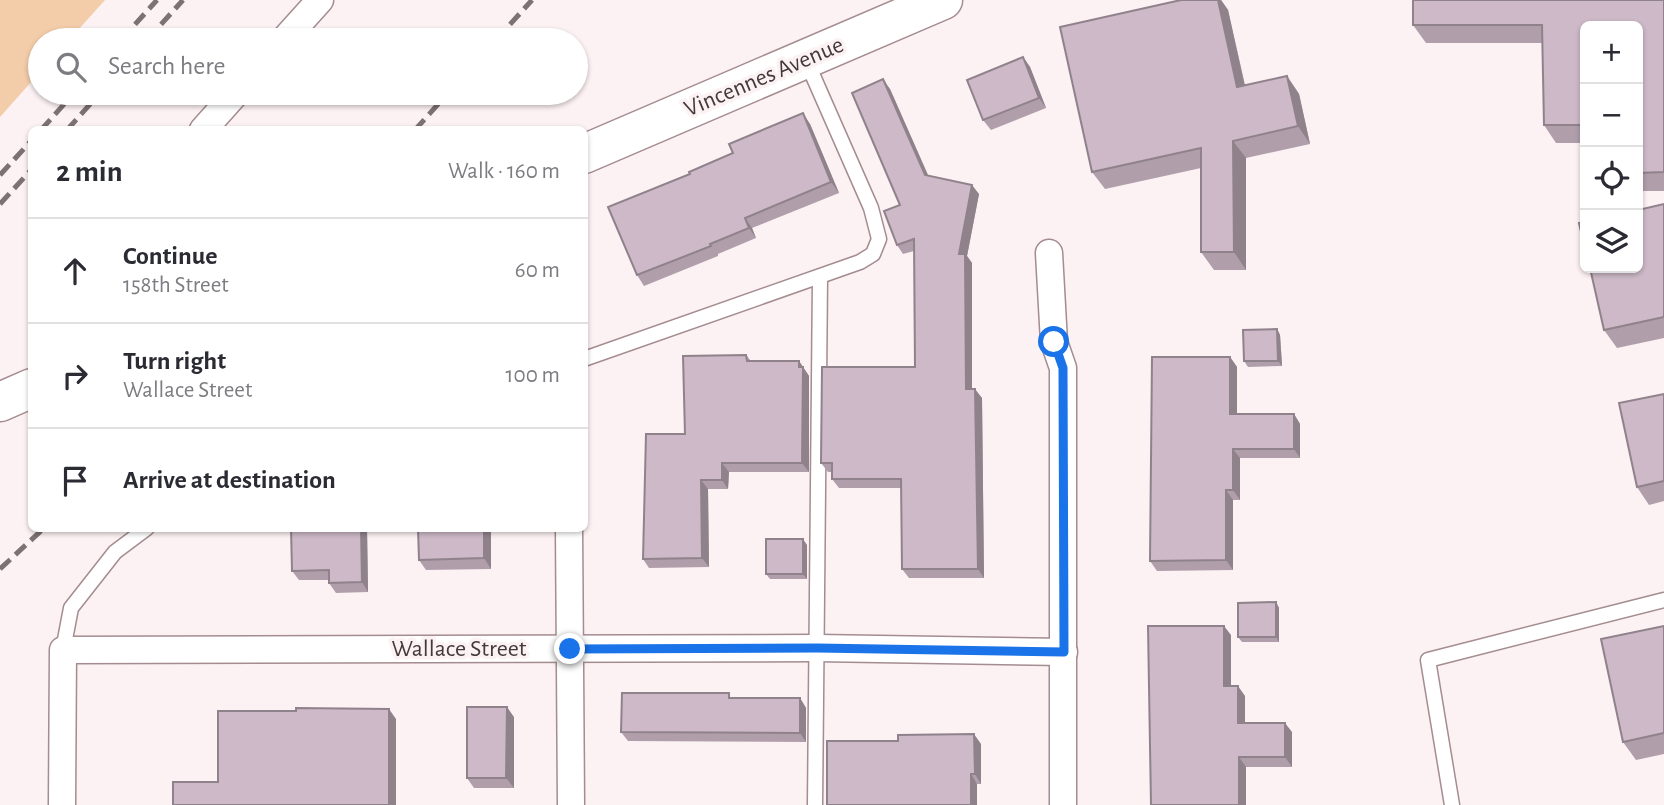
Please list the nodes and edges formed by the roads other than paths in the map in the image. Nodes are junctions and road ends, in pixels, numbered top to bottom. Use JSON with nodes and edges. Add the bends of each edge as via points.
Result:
{"nodes":[{"id":1,"x":320,"y":0,"type":"edge"},
{"id":2,"x":943,"y":0,"type":"edge"},
{"id":3,"x":295,"y":28,"type":"edge"},
{"id":4,"x":806,"y":59,"type":"junction"},
{"id":5,"x":225,"y":105,"type":"edge"},
{"id":6,"x":207,"y":126,"type":"edge"},
{"id":7,"x":588,"y":152,"type":"edge"},
{"id":8,"x":1049,"y":253,"type":"dead end"},
{"id":9,"x":820,"y":277,"type":"junction"},
{"id":10,"x":588,"y":358,"type":"edge"},
{"id":11,"x":28,"y":390,"type":"edge"},
{"id":12,"x":0,"y":402,"type":"edge"},
{"id":13,"x":142,"y":532,"type":"edge"},
{"id":14,"x":569,"y":532,"type":"edge"},
{"id":15,"x":1664,"y":600,"type":"edge"},
{"id":16,"x":817,"y":648,"type":"junction"},
{"id":17,"x":570,"y":649,"type":"junction"},
{"id":18,"x":64,"y":650,"type":"junction"},
{"id":19,"x":1064,"y":652,"type":"junction"},
{"id":20,"x":62,"y":805,"type":"edge"},
{"id":21,"x":570,"y":805,"type":"edge"},
{"id":22,"x":815,"y":805,"type":"edge"},
{"id":23,"x":1063,"y":805,"type":"edge"},
{"id":24,"x":1452,"y":805,"type":"edge"}],
"edges":[{"from":1,"to":3,"type":"street"},
{"from":2,"to":4,"type":"street","name":"Vincennes Avenue"},
{"from":4,"to":7,"type":"street","name":"Vincennes Avenue"},
{"from":4,"to":9,"type":"lane","via":[[871,208],[879,239],[873,254]]},
{"from":5,"to":6,"type":"street"},
{"from":8,"to":19,"type":"street","via":[[1054,342],[1063,368]]},
{"from":9,"to":10,"type":"lane"},
{"from":9,"to":16,"type":"lane"},
{"from":11,"to":12,"type":"street"},
{"from":13,"to":18,"type":"lane","via":[[115,552],[71,608]]},
{"from":14,"to":17,"type":"street"},
{"from":15,"to":24,"type":"lane","via":[[1428,660]]},
{"from":16,"to":17,"type":"street","name":"Wallace Street"},
{"from":16,"to":19,"type":"street","name":"Wallace Street"},
{"from":16,"to":22,"type":"lane"},
{"from":17,"to":18,"type":"street","name":"Wallace Street"},
{"from":17,"to":21,"type":"street"},
{"from":18,"to":20,"type":"street"},
{"from":19,"to":23,"type":"street"}]}
